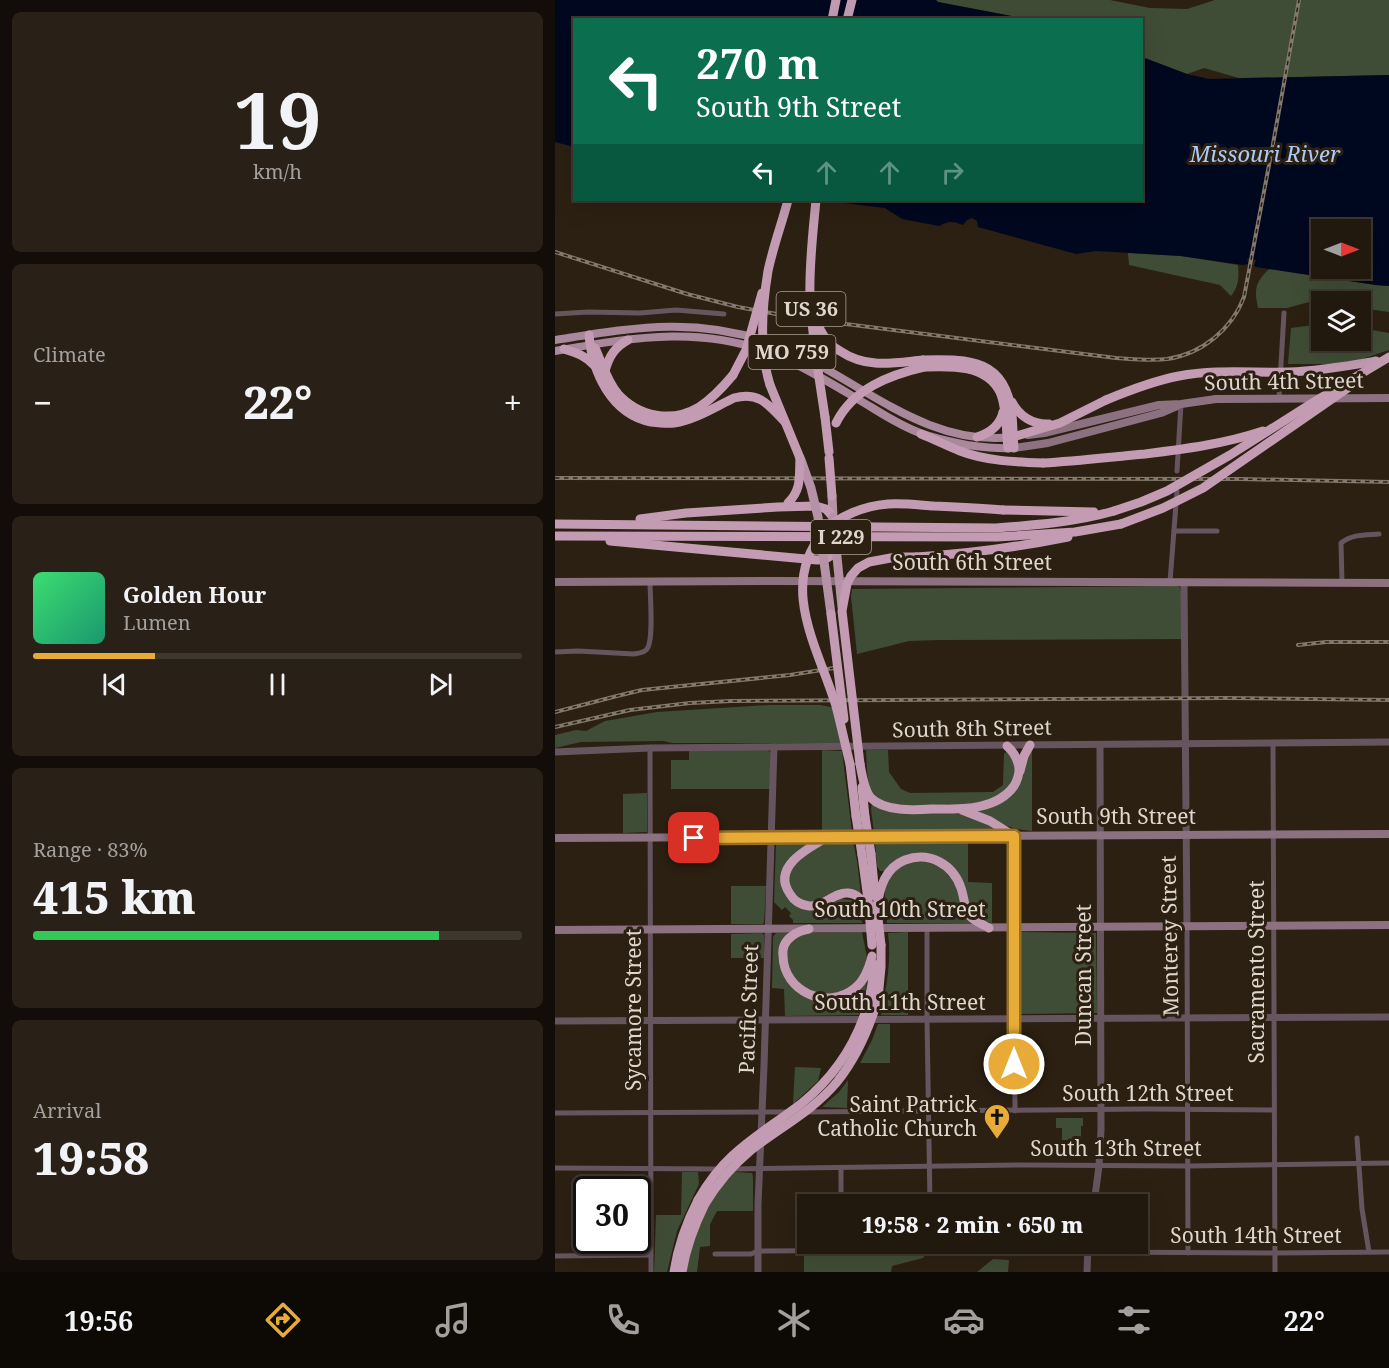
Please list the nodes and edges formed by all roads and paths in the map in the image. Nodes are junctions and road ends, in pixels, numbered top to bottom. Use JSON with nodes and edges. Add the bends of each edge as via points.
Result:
{"nodes":[{"id":1,"x":836,"y":0,"type":"edge"},
{"id":2,"x":852,"y":0,"type":"edge"},
{"id":3,"x":832,"y":18,"type":"edge"},
{"id":4,"x":848,"y":18,"type":"edge"},
{"id":5,"x":788,"y":201,"type":"edge"},
{"id":6,"x":816,"y":201,"type":"edge"},
{"id":7,"x":769,"y":271,"type":"junction"},
{"id":8,"x":810,"y":297,"type":"junction"},
{"id":9,"x":1284,"y":313,"type":"dead end"},
{"id":10,"x":555,"y":314,"type":"edge"},
{"id":11,"x":724,"y":314,"type":"dead end"},
{"id":12,"x":555,"y":339,"type":"edge"},
{"id":13,"x":628,"y":340,"type":"junction"},
{"id":14,"x":591,"y":341,"type":"junction"},
{"id":15,"x":559,"y":350,"type":"edge"},
{"id":16,"x":1387,"y":359,"type":"edge"},
{"id":17,"x":923,"y":364,"type":"junction"},
{"id":18,"x":595,"y":367,"type":"junction"},
{"id":19,"x":605,"y":371,"type":"junction"},
{"id":20,"x":1007,"y":394,"type":"junction"},
{"id":21,"x":1279,"y":398,"type":"junction"},
{"id":22,"x":1389,"y":398,"type":"edge"},
{"id":23,"x":1181,"y":405,"type":"junction"},
{"id":24,"x":1004,"y":406,"type":"junction"},
{"id":25,"x":1305,"y":417,"type":"junction"},
{"id":26,"x":785,"y":422,"type":"junction"},
{"id":27,"x":1060,"y":423,"type":"junction"},
{"id":28,"x":921,"y":434,"type":"junction"},
{"id":29,"x":977,"y":437,"type":"junction"},
{"id":30,"x":1010,"y":437,"type":"junction"},
{"id":31,"x":1011,"y":448,"type":"junction"},
{"id":32,"x":829,"y":455,"type":"junction"},
{"id":33,"x":800,"y":458,"type":"junction"},
{"id":34,"x":1177,"y":471,"type":"dead end"},
{"id":35,"x":1177,"y":490,"type":"dead end"},
{"id":36,"x":789,"y":505,"type":"junction"},
{"id":37,"x":816,"y":506,"type":"junction"},
{"id":38,"x":1114,"y":510,"type":"junction"},
{"id":39,"x":833,"y":516,"type":"junction"},
{"id":40,"x":557,"y":524,"type":"edge"},
{"id":41,"x":596,"y":524,"type":"junction"},
{"id":42,"x":1121,"y":524,"type":"junction"},
{"id":43,"x":1174,"y":531,"type":"junction"},
{"id":44,"x":1217,"y":531,"type":"dead end"},
{"id":45,"x":1379,"y":534,"type":"dead end"},
{"id":46,"x":557,"y":536,"type":"edge"},
{"id":47,"x":587,"y":536,"type":"junction"},
{"id":48,"x":836,"y":551,"type":"junction"},
{"id":49,"x":824,"y":560,"type":"junction"},
{"id":50,"x":555,"y":582,"type":"edge"},
{"id":51,"x":650,"y":582,"type":"junction"},
{"id":52,"x":1170,"y":582,"type":"junction"},
{"id":53,"x":1184,"y":582,"type":"junction"},
{"id":54,"x":1342,"y":582,"type":"junction"},
{"id":55,"x":1389,"y":583,"type":"edge"},
{"id":56,"x":842,"y":611,"type":"junction"},
{"id":57,"x":555,"y":652,"type":"edge"},
{"id":58,"x":1389,"y":742,"type":"edge"},
{"id":59,"x":1186,"y":744,"type":"junction"},
{"id":60,"x":1273,"y":744,"type":"junction"},
{"id":61,"x":1031,"y":745,"type":"junction"},
{"id":62,"x":1100,"y":745,"type":"junction"},
{"id":63,"x":1007,"y":746,"type":"junction"},
{"id":64,"x":774,"y":747,"type":"junction"},
{"id":65,"x":650,"y":748,"type":"junction"},
{"id":66,"x":555,"y":752,"type":"edge"},
{"id":67,"x":855,"y":764,"type":"junction"},
{"id":68,"x":1019,"y":774,"type":"junction"},
{"id":69,"x":954,"y":809,"type":"junction"},
{"id":70,"x":1186,"y":834,"type":"junction"},
{"id":71,"x":1273,"y":834,"type":"junction"},
{"id":72,"x":1389,"y":834,"type":"edge"},
{"id":73,"x":1014,"y":836,"type":"junction"},
{"id":74,"x":1099,"y":836,"type":"junction"},
{"id":75,"x":771,"y":837,"type":"junction"},
{"id":76,"x":828,"y":837,"type":"junction"},
{"id":77,"x":555,"y":838,"type":"edge"},
{"id":78,"x":650,"y":838,"type":"junction"},
{"id":79,"x":874,"y":909,"type":"junction"},
{"id":80,"x":1389,"y":925,"type":"edge"},
{"id":81,"x":1273,"y":926,"type":"junction"},
{"id":82,"x":927,"y":927,"type":"junction"},
{"id":83,"x":1187,"y":927,"type":"junction"},
{"id":84,"x":768,"y":928,"type":"junction"},
{"id":85,"x":809,"y":928,"type":"junction"},
{"id":86,"x":989,"y":928,"type":"junction"},
{"id":87,"x":1014,"y":928,"type":"junction"},
{"id":88,"x":1100,"y":928,"type":"junction"},
{"id":89,"x":650,"y":929,"type":"junction"},
{"id":90,"x":555,"y":930,"type":"edge"},
{"id":91,"x":876,"y":945,"type":"junction"},
{"id":92,"x":872,"y":956,"type":"junction"},
{"id":93,"x":873,"y":999,"type":"junction"},
{"id":94,"x":1274,"y":1017,"type":"junction"},
{"id":95,"x":1389,"y":1017,"type":"edge"},
{"id":96,"x":1100,"y":1018,"type":"junction"},
{"id":97,"x":1188,"y":1018,"type":"junction"},
{"id":98,"x":927,"y":1019,"type":"junction"},
{"id":99,"x":1014,"y":1019,"type":"junction"},
{"id":100,"x":765,"y":1020,"type":"junction"},
{"id":101,"x":555,"y":1021,"type":"edge"},
{"id":102,"x":651,"y":1021,"type":"junction"},
{"id":103,"x":1188,"y":1109,"type":"junction"},
{"id":104,"x":1015,"y":1110,"type":"junction"},
{"id":105,"x":1101,"y":1110,"type":"junction"},
{"id":106,"x":1274,"y":1110,"type":"junction"},
{"id":107,"x":929,"y":1111,"type":"junction"},
{"id":108,"x":762,"y":1112,"type":"junction"},
{"id":109,"x":555,"y":1113,"type":"edge"},
{"id":110,"x":651,"y":1113,"type":"junction"},
{"id":111,"x":1357,"y":1138,"type":"dead end"},
{"id":112,"x":1359,"y":1164,"type":"junction"},
{"id":113,"x":1389,"y":1164,"type":"edge"},
{"id":114,"x":1275,"y":1165,"type":"junction"},
{"id":115,"x":930,"y":1166,"type":"junction"},
{"id":116,"x":1099,"y":1166,"type":"junction"},
{"id":117,"x":1188,"y":1166,"type":"junction"},
{"id":118,"x":555,"y":1168,"type":"edge"},
{"id":119,"x":652,"y":1168,"type":"junction"},
{"id":120,"x":841,"y":1168,"type":"junction"},
{"id":121,"x":759,"y":1169,"type":"junction"},
{"id":122,"x":841,"y":1194,"type":"edge"},
{"id":123,"x":930,"y":1194,"type":"edge"},
{"id":124,"x":1095,"y":1194,"type":"edge"},
{"id":125,"x":701,"y":1202,"type":"junction"},
{"id":126,"x":797,"y":1250,"type":"edge"},
{"id":127,"x":757,"y":1251,"type":"junction"},
{"id":128,"x":1148,"y":1251,"type":"edge"},
{"id":129,"x":1369,"y":1252,"type":"junction"},
{"id":130,"x":1389,"y":1252,"type":"edge"},
{"id":131,"x":1188,"y":1253,"type":"junction"},
{"id":132,"x":1275,"y":1253,"type":"junction"},
{"id":133,"x":715,"y":1254,"type":"dead end"},
{"id":134,"x":1088,"y":1254,"type":"edge"},
{"id":135,"x":651,"y":1255,"type":"junction"},
{"id":136,"x":555,"y":1256,"type":"edge"},
{"id":137,"x":651,"y":1272,"type":"edge"},
{"id":138,"x":674,"y":1272,"type":"edge"},
{"id":139,"x":682,"y":1272,"type":"edge"},
{"id":140,"x":758,"y":1272,"type":"edge"},
{"id":141,"x":1087,"y":1272,"type":"edge"},
{"id":142,"x":1275,"y":1272,"type":"edge"}],
"edges":[{"from":1,"to":3,"type":"highway"},
{"from":2,"to":4,"type":"highway"},
{"from":5,"to":7,"type":"highway","number":"US 36","bridge":true},
{"from":6,"to":8,"type":"highway","number":"US 36","bridge":true},
{"from":7,"to":19,"type":"highway","bridge":true,"via":[[746,350],[733,375],[697,408],[668,417],[640,411],[617,393]]},
{"from":7,"to":26,"type":"highway","number":"US 36","bridge":true,"via":[[762,335],[770,385]]},
{"from":8,"to":17,"type":"highway","bridge":true,"via":[[821,331],[847,356],[871,364]]},
{"from":8,"to":32,"type":"highway","number":"US 36","bridge":true},
{"from":9,"to":21,"type":"street"},
{"from":10,"to":11,"type":"street","via":[[676,310]]},
{"from":12,"to":14,"type":"main road","number":"MO 759"},
{"from":13,"to":14,"type":"main road","number":"MO 759"},
{"from":13,"to":19,"type":"highway","via":[[612,352]]},
{"from":13,"to":28,"type":"main road","number":"MO 759","via":[[687,336],[757,349],[805,369]]},
{"from":14,"to":15,"type":"main road","number":"MO 759"},
{"from":14,"to":18,"type":"highway"},
{"from":14,"to":19,"type":"highway"},
{"from":14,"to":29,"type":"main road","number":"MO 759","via":[[640,327],[704,328],[739,334],[794,352],[905,415],[943,430]]},
{"from":15,"to":18,"type":"highway","via":[[581,354]]},
{"from":16,"to":25,"type":"highway","number":"I 229","bridge":true},
{"from":16,"to":27,"type":"highway","bridge":true,"via":[[1325,370],[1180,376],[1145,384]]},
{"from":16,"to":38,"type":"highway","number":"I 229","bridge":true,"via":[[1167,491]]},
{"from":17,"to":20,"type":"highway","via":[[960,361],[985,366],[1001,380]]},
{"from":17,"to":24,"type":"highway","via":[[982,373],[1000,392]]},
{"from":17,"to":32,"type":"highway","bridge":true,"via":[[883,380],[851,401],[836,423]]},
{"from":18,"to":26,"type":"highway","via":[[617,404],[643,420],[672,424],[685,421],[743,396],[764,401]]},
{"from":20,"to":27,"type":"highway","via":[[1023,417],[1044,425]]},
{"from":20,"to":30,"type":"highway","via":[[1012,413]]},
{"from":21,"to":22,"type":"main road","name":"South 4th Street"},
{"from":21,"to":23,"type":"main road","name":"South 4th Street","via":[[1216,399]]},
{"from":23,"to":30,"type":"main road","via":[[1159,405],[1044,434]]},
{"from":23,"to":31,"type":"main road","via":[[1101,430]]},
{"from":23,"to":34,"type":"street"},
{"from":24,"to":29,"type":"highway","via":[[996,427]]},
{"from":24,"to":30,"type":"highway"},
{"from":25,"to":28,"type":"highway","bridge":true,"via":[[1207,446],[1043,463],[978,456]]},
{"from":25,"to":42,"type":"highway","number":"I 229","bridge":true,"via":[[1203,488]]},
{"from":26,"to":33,"type":"highway","number":"US 36"},
{"from":27,"to":30,"type":"highway"},
{"from":28,"to":31,"type":"main road","via":[[981,447]]},
{"from":29,"to":30,"type":"main road","number":"MO 759"},
{"from":30,"to":31,"type":"highway"},
{"from":32,"to":39,"type":"highway","number":"US 36","bridge":true},
{"from":33,"to":36,"type":"highway","bridge":true,"via":[[798,490]]},
{"from":33,"to":37,"type":"highway","number":"US 36","bridge":true},
{"from":35,"to":43,"type":"street"},
{"from":36,"to":37,"type":"highway"},
{"from":36,"to":41,"type":"highway"},
{"from":37,"to":39,"type":"highway"},
{"from":37,"to":49,"type":"highway","number":"US 36","bridge":true},
{"from":38,"to":41,"type":"highway","number":"I 229","via":[[1072,521],[996,528]]},
{"from":38,"to":67,"type":"highway","bridge":true,"via":[[1076,512],[889,504],[858,510],[828,529],[811,550],[806,564],[804,609]]},
{"from":39,"to":48,"type":"highway","number":"US 36","bridge":true},
{"from":40,"to":41,"type":"highway","number":"I 229"},
{"from":42,"to":47,"type":"highway","number":"I 229","via":[[1075,532],[997,537]]},
{"from":42,"to":56,"type":"highway","bridge":true,"via":[[1016,546],[869,562],[851,576]]},
{"from":43,"to":44,"type":"street"},
{"from":43,"to":52,"type":"street"},
{"from":45,"to":54,"type":"street","via":[[1359,535],[1341,543]]},
{"from":46,"to":47,"type":"highway","number":"I 229"},
{"from":47,"to":49,"type":"highway","via":[[616,542]]},
{"from":48,"to":49,"type":"highway","bridge":true},
{"from":48,"to":56,"type":"highway","number":"US 36","bridge":true},
{"from":49,"to":67,"type":"highway","number":"US 36","bridge":true},
{"from":50,"to":51,"type":"main road","name":"South 6th Street"},
{"from":51,"to":52,"type":"main road","name":"South 6th Street"},
{"from":51,"to":57,"type":"street","via":[[651,627],[643,652]]},
{"from":52,"to":53,"type":"main road","name":"South 6th Street"},
{"from":53,"to":54,"type":"main road","name":"South 6th Street"},
{"from":53,"to":59,"type":"street","name":"Monterey Street"},
{"from":54,"to":55,"type":"main road","name":"South 6th Street"},
{"from":56,"to":67,"type":"highway","number":"US 36","bridge":true},
{"from":58,"to":60,"type":"street","name":"South 8th Street"},
{"from":59,"to":60,"type":"street","name":"South 8th Street"},
{"from":59,"to":62,"type":"street","name":"South 8th Street"},
{"from":59,"to":70,"type":"street","name":"Monterey Street"},
{"from":60,"to":71,"type":"street","name":"Sacramento Street"},
{"from":61,"to":62,"type":"street","name":"South 8th Street"},
{"from":61,"to":63,"type":"street","name":"South 8th Street"},
{"from":61,"to":68,"type":"highway"},
{"from":62,"to":74,"type":"street","name":"Duncan Street"},
{"from":63,"to":64,"type":"street","name":"South 8th Street"},
{"from":63,"to":68,"type":"highway","via":[[1016,756]]},
{"from":64,"to":65,"type":"street","name":"South 8th Street"},
{"from":64,"to":75,"type":"street","name":"Pacific Street"},
{"from":65,"to":66,"type":"street","name":"South 8th Street"},
{"from":65,"to":78,"type":"street","name":"Sycamore Street"},
{"from":67,"to":69,"type":"highway","via":[[870,797],[879,803],[902,810]]},
{"from":67,"to":79,"type":"highway","number":"US 36","bridge":true},
{"from":68,"to":69,"type":"highway","via":[[1007,794],[995,802]]},
{"from":69,"to":73,"type":"highway","via":[[981,817]]},
{"from":70,"to":71,"type":"main road","name":"South 9th Street"},
{"from":70,"to":74,"type":"main road","name":"South 9th Street"},
{"from":70,"to":83,"type":"street","name":"Monterey Street"},
{"from":71,"to":72,"type":"main road","name":"South 9th Street"},
{"from":71,"to":81,"type":"street","name":"Sacramento Street"},
{"from":73,"to":74,"type":"main road","name":"South 9th Street"},
{"from":73,"to":76,"type":"main road","name":"South 9th Street"},
{"from":73,"to":87,"type":"street"},
{"from":74,"to":88,"type":"street","name":"Duncan Street"},
{"from":75,"to":76,"type":"main road","name":"South 9th Street"},
{"from":75,"to":78,"type":"main road","name":"South 9th Street"},
{"from":75,"to":84,"type":"street","name":"Pacific Street"},
{"from":76,"to":79,"type":"highway","via":[[801,852],[789,866],[785,884],[792,897],[809,906],[843,893],[852,894]]},
{"from":77,"to":78,"type":"main road","name":"South 9th Street"},
{"from":78,"to":89,"type":"street","name":"Sycamore Street"},
{"from":79,"to":86,"type":"highway","via":[[880,887],[894,867],[906,860],[928,858],[951,870],[970,915]]},
{"from":79,"to":91,"type":"highway","number":"US 36","bridge":true},
{"from":80,"to":81,"type":"main road","name":"South 10th Street"},
{"from":81,"to":83,"type":"main road","name":"South 10th Street"},
{"from":81,"to":94,"type":"street","name":"Sacramento Street"},
{"from":82,"to":85,"type":"main road","name":"South 10th Street"},
{"from":82,"to":86,"type":"main road","name":"South 10th Street"},
{"from":82,"to":98,"type":"street"},
{"from":83,"to":88,"type":"main road","name":"South 10th Street"},
{"from":83,"to":97,"type":"street","name":"Monterey Street"},
{"from":84,"to":85,"type":"main road","name":"South 10th Street"},
{"from":84,"to":89,"type":"main road","name":"South 10th Street"},
{"from":84,"to":100,"type":"street","name":"Pacific Street"},
{"from":85,"to":92,"type":"highway","via":[[789,938],[782,953],[790,978],[810,996],[830,999],[849,993],[865,977]]},
{"from":86,"to":87,"type":"main road","name":"South 10th Street"},
{"from":87,"to":88,"type":"main road","name":"South 10th Street"},
{"from":87,"to":99,"type":"street"},
{"from":88,"to":96,"type":"street","name":"Duncan Street"},
{"from":89,"to":90,"type":"main road","name":"South 10th Street"},
{"from":89,"to":102,"type":"street","name":"Sycamore Street"},
{"from":91,"to":92,"type":"highway","number":"US 36"},
{"from":91,"to":93,"type":"highway","number":"US 36","via":[[881,975]]},
{"from":92,"to":93,"type":"highway","number":"US 36"},
{"from":93,"to":125,"type":"highway","number":"US 36","bridge":true,"via":[[868,1031],[837,1082],[806,1111],[750,1151]]},
{"from":94,"to":95,"type":"street","name":"South 11th Street"},
{"from":94,"to":97,"type":"street","name":"South 11th Street"},
{"from":94,"to":106,"type":"street","name":"Sacramento Street"},
{"from":96,"to":97,"type":"street","name":"South 11th Street"},
{"from":96,"to":99,"type":"street","name":"South 11th Street"},
{"from":96,"to":105,"type":"street","name":"Duncan Street"},
{"from":97,"to":103,"type":"street","name":"Monterey Street"},
{"from":98,"to":99,"type":"street","name":"South 11th Street"},
{"from":98,"to":100,"type":"street","name":"South 11th Street"},
{"from":98,"to":107,"type":"street"},
{"from":99,"to":104,"type":"street"},
{"from":100,"to":102,"type":"street","name":"South 11th Street"},
{"from":100,"to":108,"type":"street","name":"Pacific Street"},
{"from":101,"to":102,"type":"street","name":"South 11th Street"},
{"from":102,"to":110,"type":"street","name":"Sycamore Street"},
{"from":103,"to":105,"type":"street","name":"South 12th Street"},
{"from":103,"to":106,"type":"street","name":"South 12th Street"},
{"from":103,"to":117,"type":"street","name":"Monterey Street"},
{"from":104,"to":105,"type":"street","name":"South 12th Street"},
{"from":104,"to":107,"type":"street","name":"South 12th Street"},
{"from":105,"to":116,"type":"street","name":"Duncan Street"},
{"from":106,"to":114,"type":"street","name":"Sacramento Street"},
{"from":107,"to":108,"type":"street","name":"South 12th Street"},
{"from":107,"to":115,"type":"street"},
{"from":108,"to":110,"type":"street","name":"South 12th Street"},
{"from":108,"to":121,"type":"street","name":"Pacific Street"},
{"from":109,"to":110,"type":"street","name":"South 12th Street"},
{"from":110,"to":119,"type":"street","name":"Sycamore Street"},
{"from":111,"to":112,"type":"street"},
{"from":112,"to":113,"type":"street","name":"South 13th Street"},
{"from":112,"to":114,"type":"street","name":"South 13th Street"},
{"from":112,"to":129,"type":"street"},
{"from":114,"to":117,"type":"street","name":"South 13th Street"},
{"from":114,"to":132,"type":"street","name":"Sacramento Street"},
{"from":115,"to":116,"type":"street","name":"South 13th Street"},
{"from":115,"to":120,"type":"street","name":"South 13th Street"},
{"from":115,"to":123,"type":"street"},
{"from":116,"to":117,"type":"street","name":"South 13th Street"},
{"from":116,"to":124,"type":"street","name":"Duncan Street"},
{"from":117,"to":131,"type":"street","name":"Monterey Street"},
{"from":118,"to":119,"type":"street","name":"South 13th Street"},
{"from":119,"to":121,"type":"street","name":"South 13th Street"},
{"from":119,"to":135,"type":"street","name":"Sycamore Street"},
{"from":120,"to":121,"type":"street","name":"South 13th Street"},
{"from":120,"to":122,"type":"street"},
{"from":121,"to":127,"type":"street","name":"Pacific Street"},
{"from":125,"to":138,"type":"highway","number":"US 36","via":[[688,1219]]},
{"from":125,"to":139,"type":"highway","number":"US 36"},
{"from":126,"to":127,"type":"street"},
{"from":127,"to":133,"type":"street"},
{"from":127,"to":140,"type":"street","name":"Pacific Street"},
{"from":128,"to":131,"type":"street","name":"South 14th Street"},
{"from":129,"to":130,"type":"street","name":"South 14th Street"},
{"from":129,"to":132,"type":"street","name":"South 14th Street"},
{"from":131,"to":132,"type":"street","name":"South 14th Street"},
{"from":132,"to":142,"type":"street","name":"Sacramento Street"},
{"from":134,"to":141,"type":"street"},
{"from":135,"to":136,"type":"street"},
{"from":135,"to":137,"type":"street","name":"Sycamore Street"}]}
